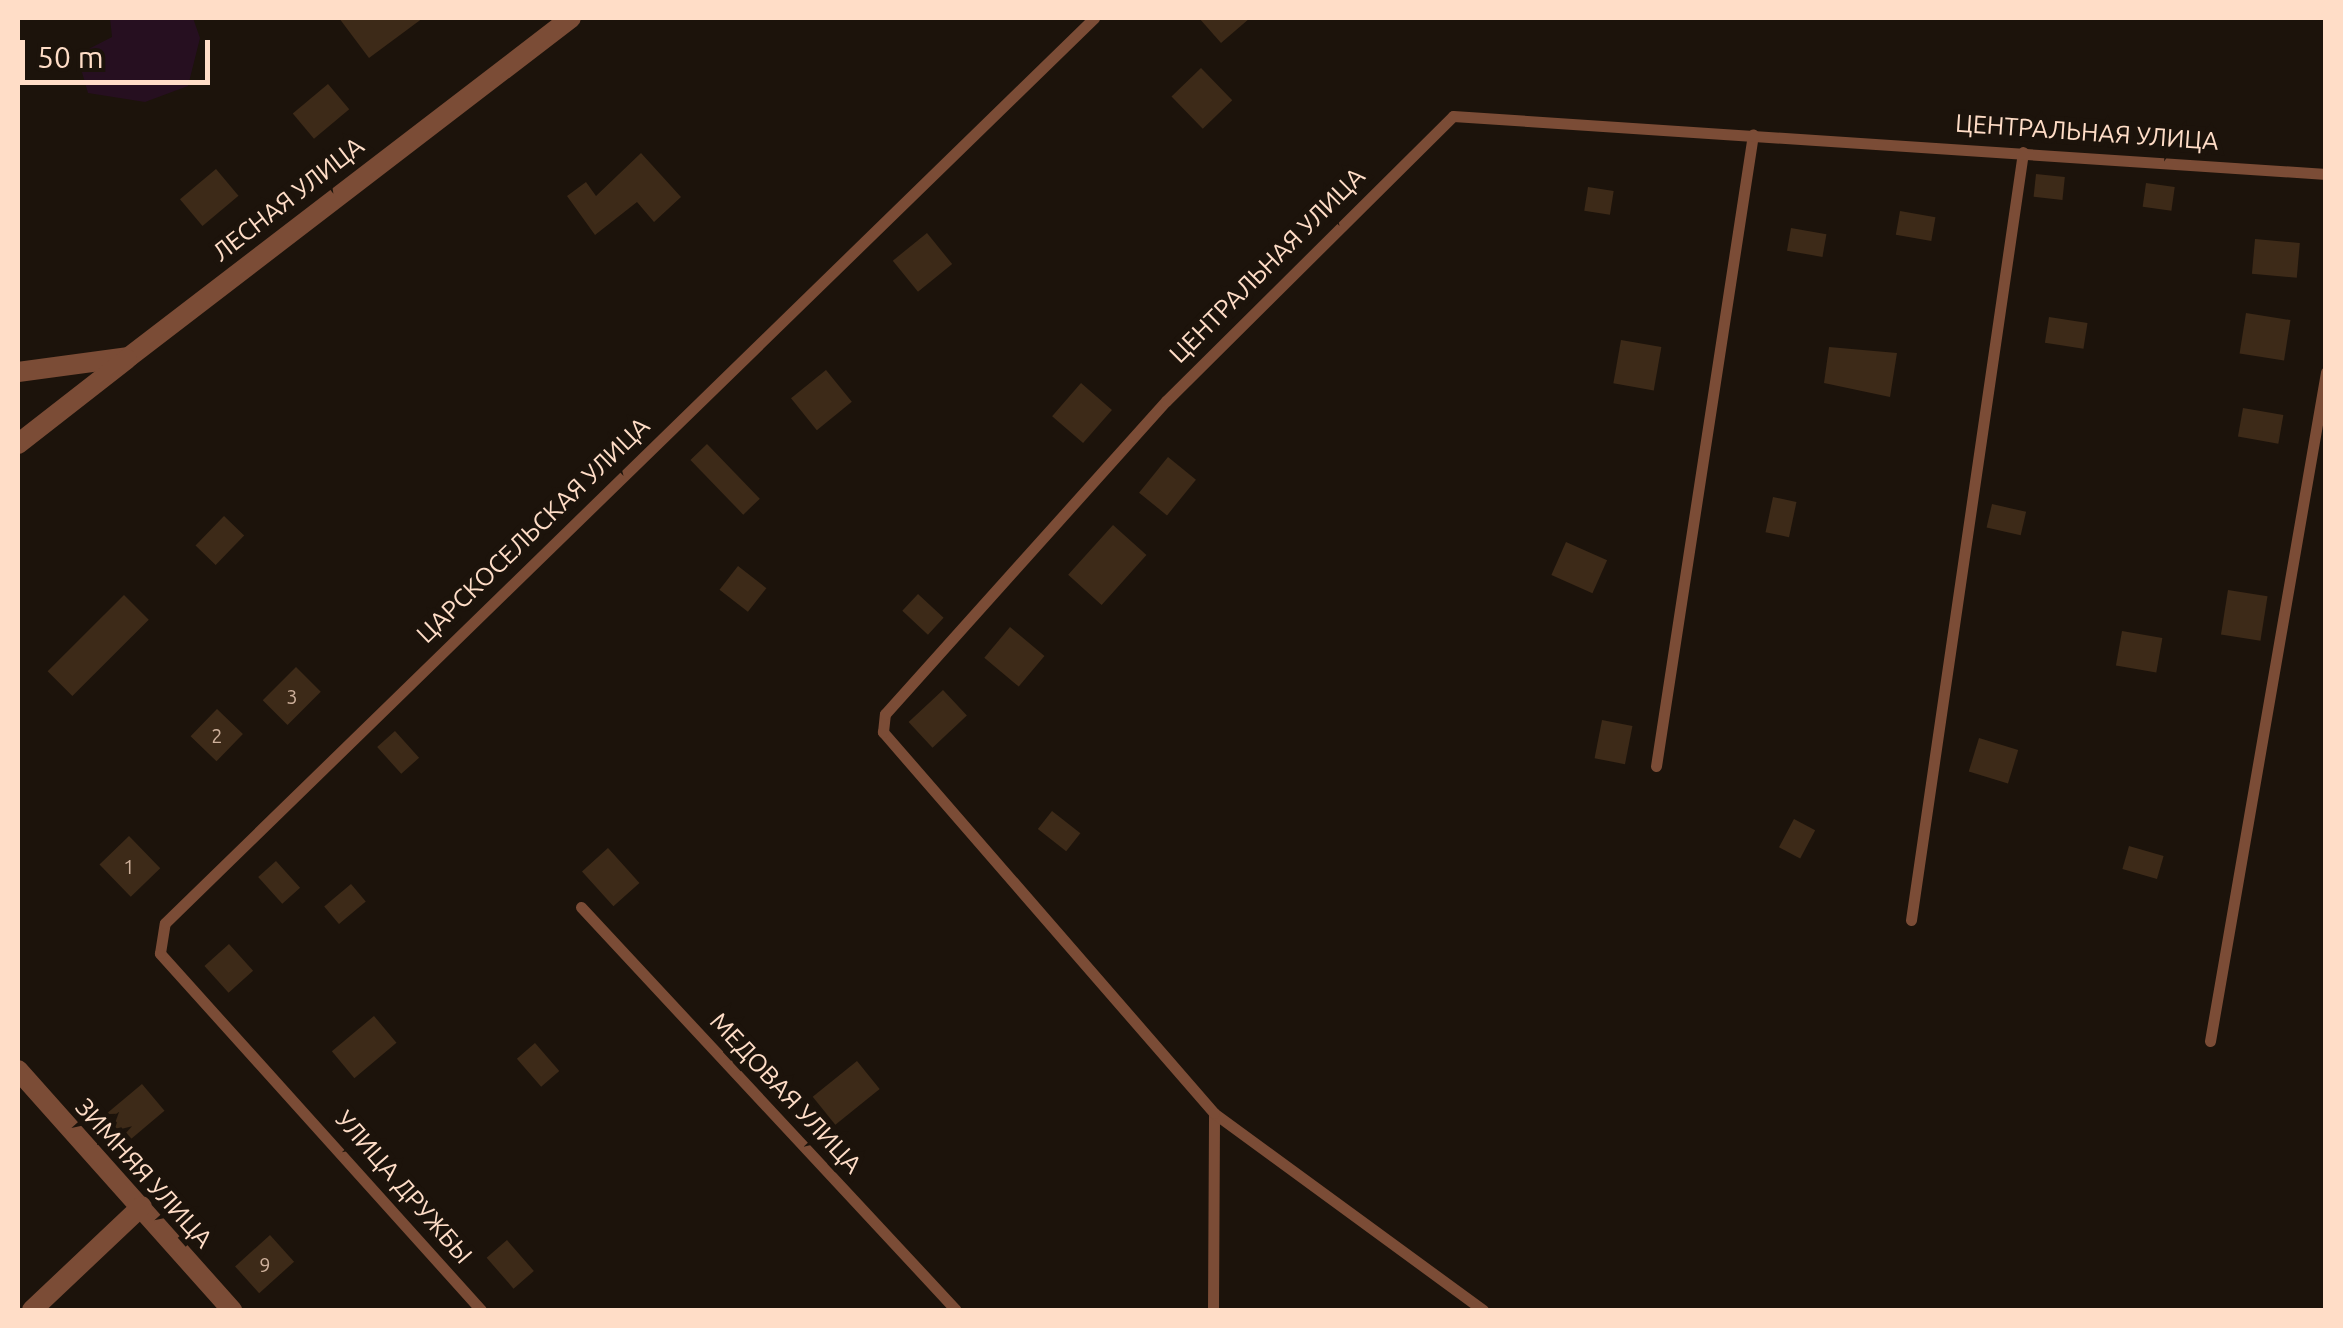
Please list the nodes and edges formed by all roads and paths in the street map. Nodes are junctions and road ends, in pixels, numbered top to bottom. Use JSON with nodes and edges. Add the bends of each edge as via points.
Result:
{"nodes":[{"id":1,"x":571,"y":18,"type":"edge"},
{"id":2,"x":1094,"y":18,"type":"edge"},
{"id":3,"x":1754,"y":134,"type":"junction"},
{"id":4,"x":2023,"y":152,"type":"junction"},
{"id":5,"x":2326,"y":174,"type":"edge"},
{"id":6,"x":129,"y":358,"type":"junction"},
{"id":7,"x":18,"y":372,"type":"edge"},
{"id":8,"x":2326,"y":372,"type":"edge"},
{"id":9,"x":18,"y":444,"type":"edge"},
{"id":10,"x":1656,"y":766,"type":"dead end"},
{"id":11,"x":582,"y":907,"type":"dead end"},
{"id":12,"x":1911,"y":920,"type":"dead end"},
{"id":13,"x":2210,"y":1042,"type":"dead end"},
{"id":14,"x":18,"y":1070,"type":"edge"},
{"id":15,"x":293,"y":1092,"type":"joint"},
{"id":16,"x":1214,"y":1113,"type":"junction"},
{"id":17,"x":142,"y":1206,"type":"junction"},
{"id":18,"x":32,"y":1310,"type":"edge"},
{"id":19,"x":232,"y":1310,"type":"edge"},
{"id":20,"x":481,"y":1310,"type":"edge"},
{"id":21,"x":956,"y":1310,"type":"edge"},
{"id":22,"x":1213,"y":1310,"type":"edge"},
{"id":23,"x":1483,"y":1310,"type":"edge"}],
"edges":[{"from":1,"to":6,"type":"street","name":"ЛЕСНАЯ УЛИЦА"},
{"from":2,"to":15,"type":"lane","name":"ЦАРСКОСЕЛЬСКАЯ УЛИЦА","via":[[165,923],[160,953]]},
{"from":3,"to":4,"type":"lane","name":"ЦЕНТРАЛЬНАЯ УЛИЦА"},
{"from":3,"to":10,"type":"lane"},
{"from":3,"to":16,"type":"lane","name":"ЦЕНТРАЛЬНАЯ УЛИЦА","via":[[1453,116],[1166,401],[885,714],[883,732]]},
{"from":4,"to":5,"type":"lane","name":"ЦЕНТРАЛЬНАЯ УЛИЦА"},
{"from":4,"to":12,"type":"lane"},
{"from":6,"to":7,"type":"street"},
{"from":6,"to":9,"type":"street","name":"ЛЕСНАЯ УЛИЦА"},
{"from":8,"to":13,"type":"lane"},
{"from":11,"to":21,"type":"lane","name":"МЕДОВАЯ УЛИЦА"},
{"from":14,"to":17,"type":"street","name":"ЗИМНЯЯ УЛИЦА"},
{"from":15,"to":20,"type":"lane","name":"УЛИЦА ДРУЖБЫ"},
{"from":16,"to":22,"type":"lane"},
{"from":16,"to":23,"type":"lane","name":"ЦЕНТРАЛЬНАЯ УЛИЦА"},
{"from":17,"to":18,"type":"street"},
{"from":17,"to":19,"type":"street","name":"ЗИМНЯЯ УЛИЦА"}]}
